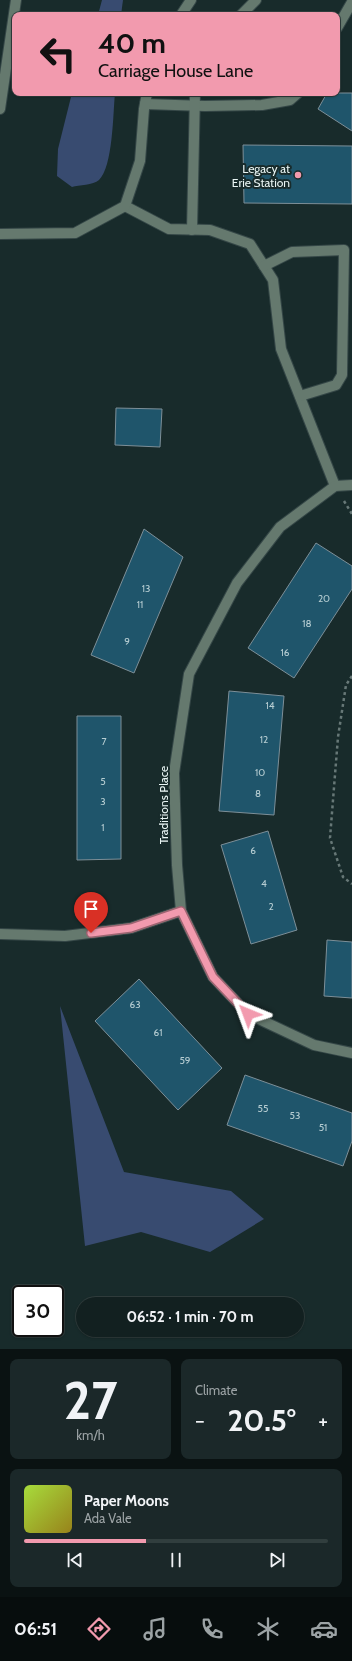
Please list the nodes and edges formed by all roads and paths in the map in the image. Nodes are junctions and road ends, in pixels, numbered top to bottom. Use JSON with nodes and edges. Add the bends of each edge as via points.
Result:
{"nodes":[{"id":1,"x":16,"y":0,"type":"edge"},
{"id":2,"x":191,"y":0,"type":"edge"},
{"id":3,"x":256,"y":0,"type":"edge"},
{"id":4,"x":352,"y":2,"type":"edge"},
{"id":5,"x":14,"y":12,"type":"edge"},
{"id":6,"x":183,"y":12,"type":"edge"},
{"id":7,"x":244,"y":12,"type":"edge"},
{"id":8,"x":340,"y":23,"type":"edge"},
{"id":9,"x":12,"y":27,"type":"edge"},
{"id":10,"x":146,"y":96,"type":"edge"},
{"id":11,"x":195,"y":96,"type":"edge"},
{"id":12,"x":295,"y":96,"type":"edge"},
{"id":13,"x":145,"y":104,"type":"junction"},
{"id":14,"x":194,"y":106,"type":"junction"},
{"id":15,"x":0,"y":109,"type":"edge"},
{"id":16,"x":125,"y":206,"type":"junction"},
{"id":17,"x":192,"y":230,"type":"junction"},
{"id":18,"x":0,"y":234,"type":"edge"},
{"id":19,"x":264,"y":266,"type":"junction"},
{"id":20,"x":300,"y":396,"type":"junction"},
{"id":21,"x":352,"y":485,"type":"edge"},
{"id":22,"x":335,"y":486,"type":"junction"},
{"id":23,"x":352,"y":676,"type":"edge"},
{"id":24,"x":352,"y":884,"type":"edge"},
{"id":25,"x":181,"y":911,"type":"junction"},
{"id":26,"x":0,"y":934,"type":"edge"},
{"id":27,"x":352,"y":1053,"type":"edge"}],
"edges":[{"from":1,"to":5,"type":"street"},
{"from":2,"to":6,"type":"street"},
{"from":3,"to":7,"type":"street"},
{"from":4,"to":8,"type":"street"},
{"from":9,"to":15,"type":"street"},
{"from":10,"to":13,"type":"street"},
{"from":11,"to":14,"type":"street"},
{"from":12,"to":14,"type":"street","via":[[290,100],[262,105]]},
{"from":13,"to":14,"type":"street"},
{"from":13,"to":16,"type":"street","via":[[140,161]]},
{"from":14,"to":17,"type":"street"},
{"from":16,"to":17,"type":"street","via":[[169,229]]},
{"from":16,"to":18,"type":"street","via":[[75,234]]},
{"from":17,"to":19,"type":"street","via":[[210,230],[250,244]]},
{"from":19,"to":20,"type":"street","via":[[273,280],[281,349]]},
{"from":19,"to":20,"type":"street","via":[[292,252],[344,250],[342,375],[336,385]]},
{"from":20,"to":22,"type":"street"},
{"from":21,"to":22,"type":"street"},
{"from":22,"to":25,"type":"street","name":"Traditions Place","via":[[280,527],[237,583],[189,674],[174,773]]},
{"from":23,"to":24,"type":"path","via":[[346,685],[338,737],[330,838],[343,877]]},
{"from":25,"to":26,"type":"street","via":[[131,928],[65,936]]},
{"from":25,"to":27,"type":"street","name":"Traditions Place","via":[[213,977],[248,1014],[314,1045]]}]}
